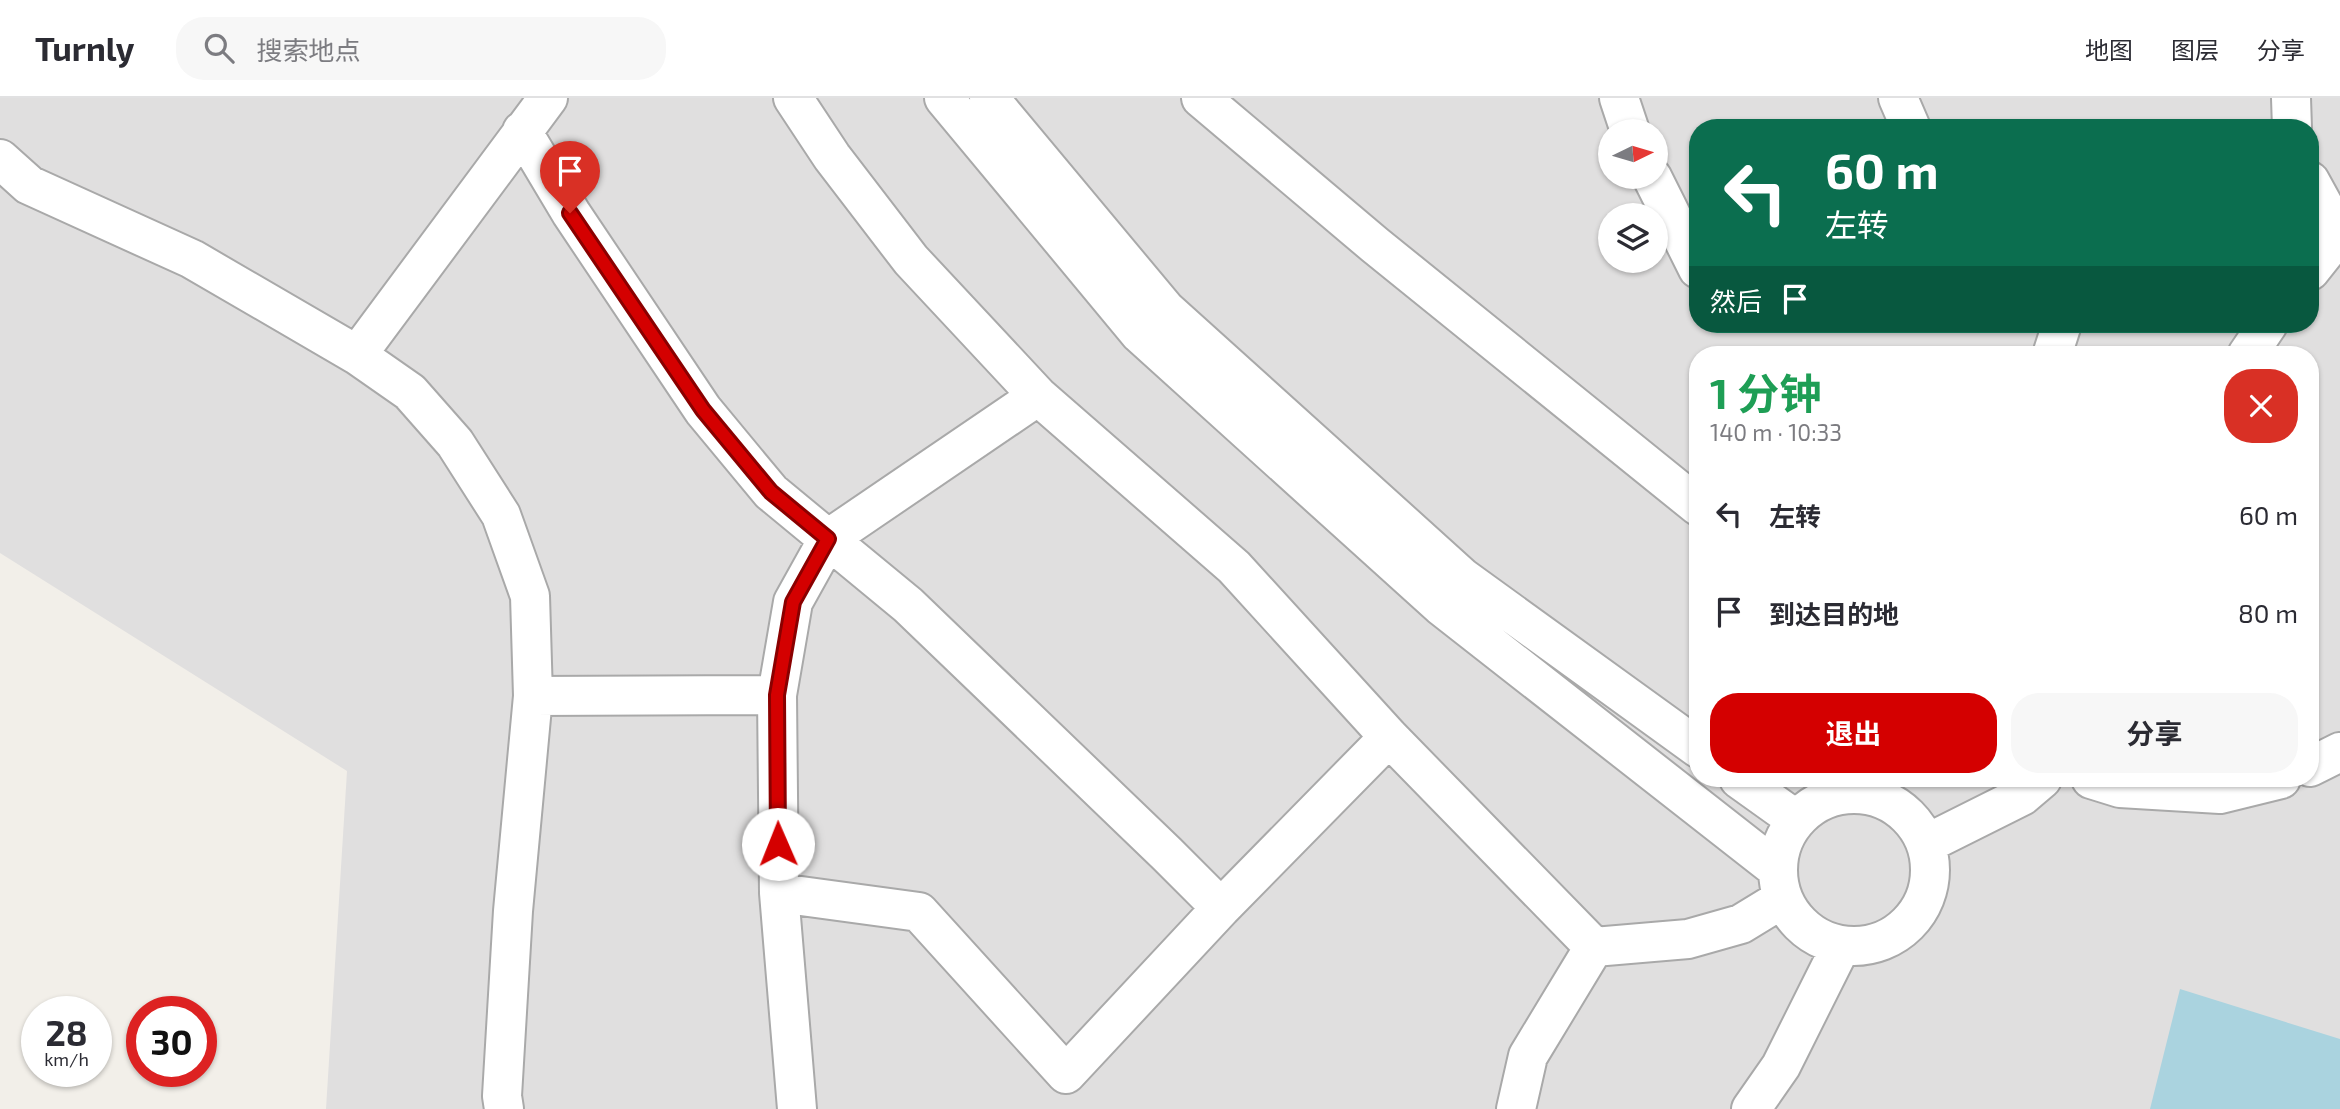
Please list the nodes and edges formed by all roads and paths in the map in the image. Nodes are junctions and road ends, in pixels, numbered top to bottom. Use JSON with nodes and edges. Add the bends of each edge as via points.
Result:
{"nodes":[{"id":1,"x":548,"y":98,"type":"edge"},
{"id":2,"x":793,"y":98,"type":"edge"},
{"id":3,"x":944,"y":98,"type":"edge"},
{"id":4,"x":989,"y":98,"type":"edge"},
{"id":5,"x":1201,"y":98,"type":"edge"},
{"id":6,"x":1619,"y":98,"type":"edge"},
{"id":7,"x":1898,"y":98,"type":"edge"},
{"id":8,"x":2291,"y":98,"type":"edge"},
{"id":9,"x":1626,"y":119,"type":"edge"},
{"id":10,"x":1908,"y":119,"type":"edge"},
{"id":11,"x":2292,"y":119,"type":"edge"},
{"id":12,"x":522,"y":131,"type":"junction"},
{"id":13,"x":0,"y":159,"type":"edge"},
{"id":14,"x":1658,"y":189,"type":"edge"},
{"id":15,"x":2319,"y":197,"type":"edge"},
{"id":16,"x":2339,"y":233,"type":"edge"},
{"id":17,"x":1689,"y":251,"type":"edge"},
{"id":18,"x":2319,"y":259,"type":"edge"},
{"id":19,"x":357,"y":355,"type":"junction"},
{"id":20,"x":1038,"y":396,"type":"junction"},
{"id":21,"x":1689,"y":499,"type":"edge"},
{"id":22,"x":828,"y":539,"type":"junction"},
{"id":23,"x":777,"y":695,"type":"junction"},
{"id":24,"x":533,"y":696,"type":"junction"},
{"id":25,"x":1390,"y":737,"type":"junction"},
{"id":26,"x":1689,"y":741,"type":"edge"},
{"id":27,"x":2340,"y":752,"type":"edge"},
{"id":28,"x":2319,"y":762,"type":"edge"},
{"id":29,"x":1750,"y":787,"type":"edge"},
{"id":30,"x":1869,"y":787,"type":"edge"},
{"id":31,"x":2033,"y":787,"type":"edge"},
{"id":32,"x":2117,"y":787,"type":"edge"},
{"id":33,"x":2248,"y":787,"type":"edge"},
{"id":34,"x":1795,"y":820,"type":"junction"},
{"id":35,"x":1926,"y":845,"type":"junction"},
{"id":36,"x":1779,"y":884,"type":"junction"},
{"id":37,"x":779,"y":893,"type":"junction"},
{"id":38,"x":1221,"y":908,"type":"junction"},
{"id":39,"x":1841,"y":946,"type":"junction"},
{"id":40,"x":1594,"y":947,"type":"junction"},
{"id":41,"x":505,"y":1109,"type":"edge"},
{"id":42,"x":797,"y":1109,"type":"edge"},
{"id":43,"x":1516,"y":1109,"type":"edge"},
{"id":44,"x":1751,"y":1109,"type":"edge"}],
"edges":[{"from":1,"to":12,"type":"street"},
{"from":2,"to":20,"type":"street","via":[[911,260]]},
{"from":3,"to":36,"type":"street","via":[[1140,334],[1441,606]]},
{"from":4,"to":26,"type":"street","via":[[1165,309],[1463,578]]},
{"from":5,"to":21,"type":"street"},
{"from":6,"to":9,"type":"street"},
{"from":7,"to":10,"type":"street"},
{"from":8,"to":11,"type":"street"},
{"from":12,"to":19,"type":"street"},
{"from":12,"to":22,"type":"street","via":[[570,213],[703,410],[771,492]]},
{"from":13,"to":19,"type":"street","via":[[29,185],[192,259]]},
{"from":14,"to":17,"type":"street"},
{"from":15,"to":16,"type":"street"},
{"from":16,"to":18,"type":"street"},
{"from":19,"to":24,"type":"street","via":[[410,392],[455,443],[502,515],[530,596]]},
{"from":20,"to":22,"type":"street"},
{"from":20,"to":25,"type":"street","via":[[1234,567]]},
{"from":22,"to":23,"type":"street","via":[[793,602]]},
{"from":22,"to":38,"type":"street","via":[[908,605]]},
{"from":23,"to":24,"type":"street"},
{"from":23,"to":37,"type":"street"},
{"from":24,"to":41,"type":"street","via":[[513,911],[502,1096]]},
{"from":25,"to":38,"type":"street"},
{"from":25,"to":40,"type":"street"},
{"from":27,"to":28,"type":"street"},
{"from":29,"to":34,"type":"street"},
{"from":30,"to":34,"type":"street","via":[[1816,803]]},
{"from":30,"to":35,"type":"street","via":[[1913,821]]},
{"from":31,"to":35,"type":"street"},
{"from":32,"to":33,"type":"street","via":[[2220,794]]},
{"from":34,"to":36,"type":"street","via":[[1782,843]]},
{"from":35,"to":39,"type":"street","via":[[1930,871],[1926,895],[1913,919],[1893,936],[1867,946]]},
{"from":36,"to":39,"type":"street","via":[[1795,920],[1816,937]]},
{"from":36,"to":40,"type":"street","via":[[1741,925],[1688,939]]},
{"from":37,"to":38,"type":"street","via":[[919,912],[1066,1074]]},
{"from":37,"to":42,"type":"street"},
{"from":39,"to":44,"type":"street","via":[[1781,1066]]},
{"from":40,"to":43,"type":"street","via":[[1528,1056]]}]}
